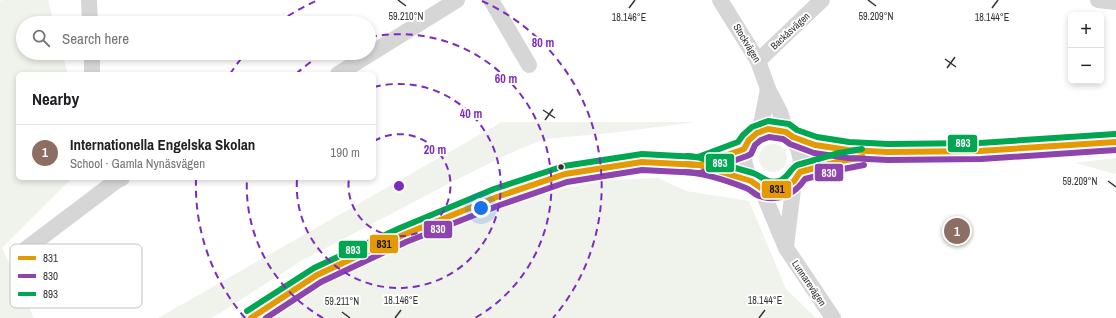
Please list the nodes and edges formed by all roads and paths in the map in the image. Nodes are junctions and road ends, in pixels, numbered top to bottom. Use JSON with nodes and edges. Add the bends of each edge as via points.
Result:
{"nodes":[{"id":1,"x":89,"y":0,"type":"edge"},
{"id":2,"x":458,"y":0,"type":"edge"},
{"id":3,"x":491,"y":0,"type":"edge"},
{"id":4,"x":720,"y":0,"type":"edge"},
{"id":5,"x":822,"y":0,"type":"edge"},
{"id":6,"x":1098,"y":0,"type":"edge"},
{"id":7,"x":1116,"y":2,"type":"edge"},
{"id":8,"x":90,"y":16,"type":"edge"},
{"id":9,"x":376,"y":51,"type":"edge"},
{"id":10,"x":92,"y":60,"type":"edge"},
{"id":11,"x":361,"y":60,"type":"edge"},
{"id":12,"x":758,"y":61,"type":"junction"},
{"id":13,"x":529,"y":65,"type":"dead end"},
{"id":14,"x":92,"y":72,"type":"edge"},
{"id":15,"x":341,"y":72,"type":"edge"},
{"id":16,"x":768,"y":89,"type":"junction"},
{"id":17,"x":757,"y":133,"type":"junction"},
{"id":18,"x":789,"y":135,"type":"junction"},
{"id":19,"x":1116,"y":142,"type":"edge"},
{"id":20,"x":744,"y":149,"type":"junction"},
{"id":21,"x":888,"y":152,"type":"junction"},
{"id":22,"x":699,"y":165,"type":"junction"},
{"id":23,"x":797,"y":176,"type":"junction"},
{"id":24,"x":117,"y":180,"type":"edge"},
{"id":25,"x":756,"y":184,"type":"junction"},
{"id":26,"x":33,"y":244,"type":"edge"},
{"id":27,"x":786,"y":248,"type":"junction"},
{"id":28,"x":251,"y":318,"type":"edge"},
{"id":29,"x":833,"y":318,"type":"edge"}],
"edges":[{"from":1,"to":8,"type":"street"},
{"from":2,"to":9,"type":"street"},
{"from":3,"to":13,"type":"street"},
{"from":4,"to":12,"type":"street","name":"Stockvägen"},
{"from":5,"to":12,"type":"street","name":"Backåsvägen"},
{"from":6,"to":7,"type":"street"},
{"from":10,"to":14,"type":"street"},
{"from":11,"to":15,"type":"street"},
{"from":12,"to":16,"type":"street","name":"Stockvägen"},
{"from":16,"to":17,"type":"street"},
{"from":16,"to":18,"type":"street","name":"Stockvägen"},
{"from":17,"to":18,"type":"street","via":[[768,129]]},
{"from":17,"to":20,"type":"street"},
{"from":18,"to":21,"type":"street","via":[[815,145]]},
{"from":18,"to":23,"type":"street","via":[[800,148],[803,160]]},
{"from":19,"to":21,"type":"street","via":[[980,151]]},
{"from":20,"to":22,"type":"street"},
{"from":20,"to":25,"type":"street","via":[[742,161],[745,172]]},
{"from":21,"to":23,"type":"street","via":[[841,161]]},
{"from":22,"to":25,"type":"street"},
{"from":22,"to":28,"type":"street","via":[[642,162],[565,174],[403,235],[317,275]]},
{"from":23,"to":25,"type":"street","via":[[784,188],[773,190]]},
{"from":23,"to":27,"type":"street"},
{"from":24,"to":26,"type":"street"},
{"from":25,"to":27,"type":"street","name":"Lunnarevägen"},
{"from":27,"to":29,"type":"street","name":"Lunnarevägen"}]}
